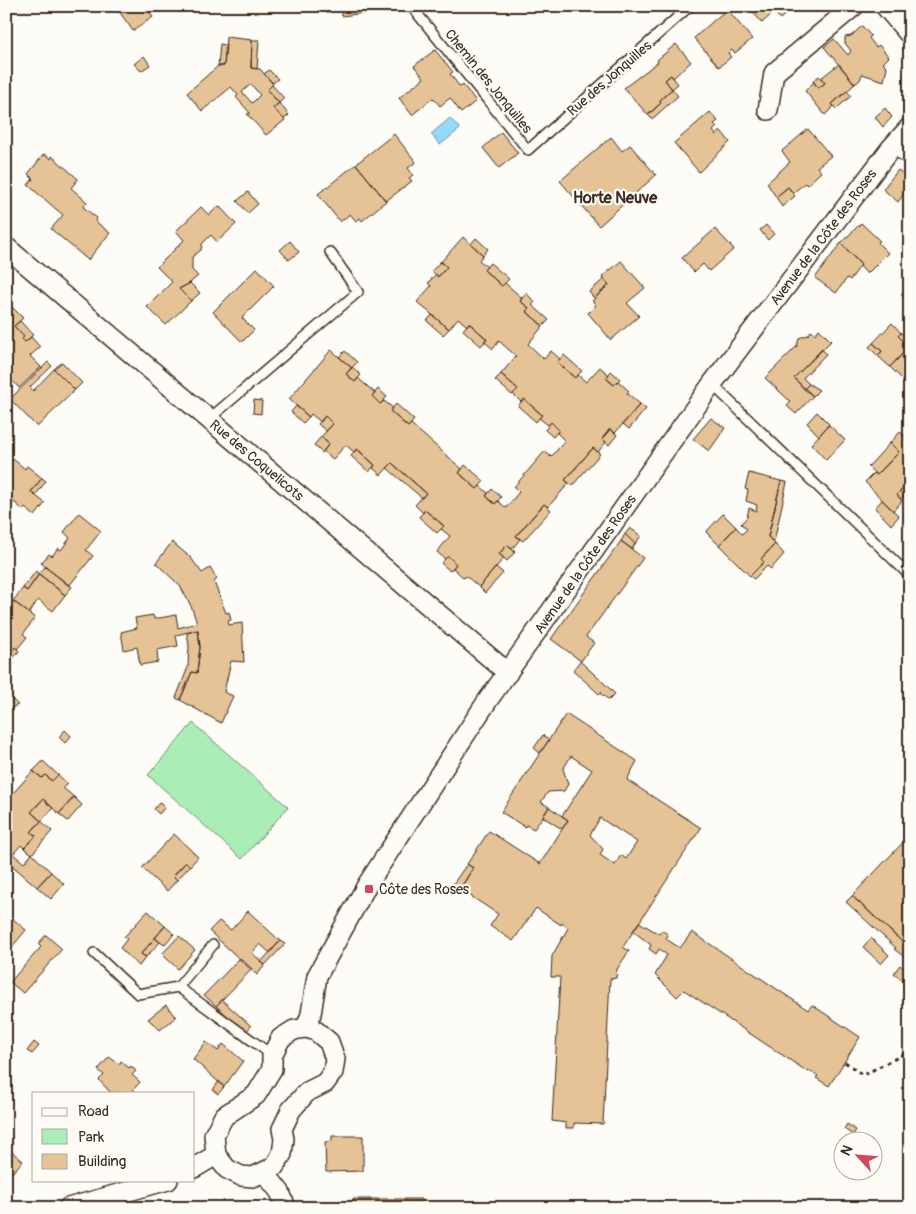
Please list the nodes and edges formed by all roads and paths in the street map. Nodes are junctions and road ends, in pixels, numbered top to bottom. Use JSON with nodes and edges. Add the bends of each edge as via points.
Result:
{"nodes":[{"id":1,"x":411,"y":6,"type":"edge"},
{"id":2,"x":690,"y":6,"type":"edge"},
{"id":3,"x":854,"y":6,"type":"edge"},
{"id":4,"x":885,"y":6,"type":"edge"},
{"id":5,"x":910,"y":35,"type":"edge"},
{"id":6,"x":768,"y":110,"type":"dead end"},
{"id":7,"x":910,"y":127,"type":"edge"},
{"id":8,"x":891,"y":148,"type":"junction"},
{"id":9,"x":528,"y":150,"type":"joint"},
{"id":10,"x":910,"y":161,"type":"edge"},
{"id":11,"x":6,"y":247,"type":"edge"},
{"id":12,"x":330,"y":252,"type":"dead end"},
{"id":13,"x":712,"y":384,"type":"junction"},
{"id":14,"x":209,"y":419,"type":"junction"},
{"id":15,"x":910,"y":576,"type":"edge"},
{"id":16,"x":508,"y":672,"type":"junction"},
{"id":17,"x":213,"y":945,"type":"dead end"},
{"id":18,"x":94,"y":953,"type":"dead end"},
{"id":19,"x":178,"y":987,"type":"junction"},
{"id":20,"x":306,"y":1028,"type":"junction"},
{"id":21,"x":910,"y":1051,"type":"edge"},
{"id":22,"x":272,"y":1055,"type":"junction"},
{"id":23,"x":845,"y":1062,"type":"dead end"},
{"id":24,"x":216,"y":1154,"type":"junction"},
{"id":25,"x":195,"y":1167,"type":"edge"},
{"id":26,"x":264,"y":1172,"type":"junction"},
{"id":27,"x":161,"y":1182,"type":"edge"},
{"id":28,"x":68,"y":1208,"type":"edge"},
{"id":29,"x":286,"y":1208,"type":"edge"}],
"edges":[{"from":1,"to":9,"type":"lane","name":"Chemin des Jonquilles"},
{"from":2,"to":9,"type":"lane","name":"Rue des Jonquilles"},
{"from":3,"to":6,"type":"street","via":[[774,73]]},
{"from":4,"to":5,"type":"street"},
{"from":7,"to":8,"type":"street","name":"Avenue de la Côte des Roses"},
{"from":8,"to":10,"type":"lane"},
{"from":8,"to":13,"type":"street","name":"Avenue de la Côte des Roses"},
{"from":11,"to":14,"type":"street","name":"Rue des Coquelicots"},
{"from":12,"to":14,"type":"lane","via":[[358,292]]},
{"from":13,"to":15,"type":"lane"},
{"from":13,"to":16,"type":"street","name":"Avenue de la Côte des Roses"},
{"from":14,"to":16,"type":"street","name":"Rue des Coquelicots"},
{"from":16,"to":20,"type":"street","name":"Avenue de la Côte des Roses","via":[[367,885],[317,976]]},
{"from":17,"to":19,"type":"lane"},
{"from":18,"to":19,"type":"lane","via":[[138,994]]},
{"from":19,"to":22,"type":"lane"},
{"from":20,"to":22,"type":"street","via":[[294,1030],[281,1038]]},
{"from":20,"to":26,"type":"street","via":[[316,1031],[329,1042],[335,1058],[333,1072],[326,1083],[307,1092],[291,1110],[282,1129],[282,1154],[274,1167]]},
{"from":21,"to":23,"type":"path","via":[[863,1074]]},
{"from":22,"to":24,"type":"street","via":[[272,1069],[256,1095],[224,1116],[214,1135]]},
{"from":24,"to":25,"type":"street"},
{"from":24,"to":26,"type":"street","via":[[226,1169],[241,1176],[253,1177]]},
{"from":26,"to":29,"type":"street","via":[[280,1192]]},
{"from":27,"to":28,"type":"street"}]}
